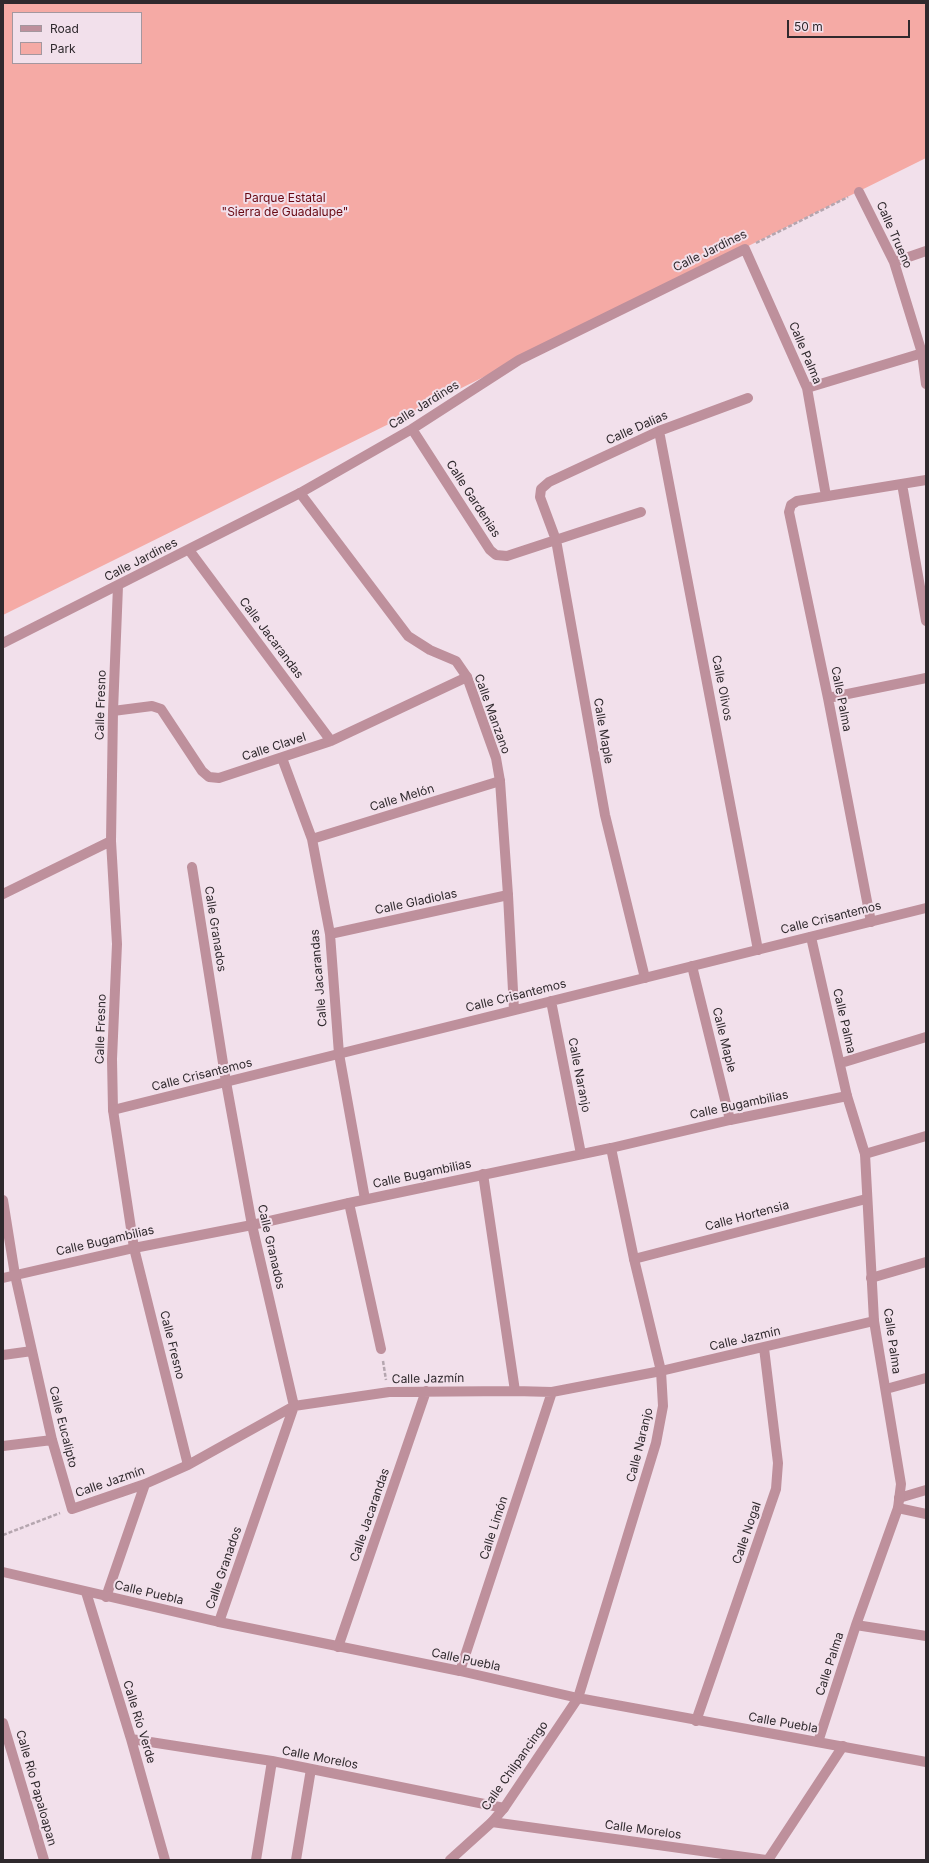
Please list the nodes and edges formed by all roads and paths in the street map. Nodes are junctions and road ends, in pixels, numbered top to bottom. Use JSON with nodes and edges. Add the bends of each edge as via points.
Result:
{"nodes":[{"id":1,"x":859,"y":192,"type":"joint"},
{"id":2,"x":745,"y":249,"type":"junction"},
{"id":3,"x":926,"y":251,"type":"edge"},
{"id":4,"x":894,"y":262,"type":"junction"},
{"id":5,"x":924,"y":353,"type":"edge"},
{"id":6,"x":926,"y":384,"type":"edge"},
{"id":7,"x":807,"y":388,"type":"junction"},
{"id":8,"x":748,"y":398,"type":"dead end"},
{"id":9,"x":412,"y":429,"type":"junction"},
{"id":10,"x":659,"y":431,"type":"junction"},
{"id":11,"x":926,"y":480,"type":"edge"},
{"id":12,"x":902,"y":484,"type":"junction"},
{"id":13,"x":540,"y":488,"type":"joint"},
{"id":14,"x":300,"y":493,"type":"junction"},
{"id":15,"x":826,"y":496,"type":"junction"},
{"id":16,"x":641,"y":512,"type":"dead end"},
{"id":17,"x":556,"y":540,"type":"junction"},
{"id":18,"x":189,"y":550,"type":"junction"},
{"id":19,"x":118,"y":586,"type":"junction"},
{"id":20,"x":926,"y":621,"type":"edge"},
{"id":21,"x":3,"y":643,"type":"edge"},
{"id":22,"x":467,"y":677,"type":"junction"},
{"id":23,"x":926,"y":678,"type":"edge"},
{"id":24,"x":828,"y":698,"type":"junction"},
{"id":25,"x":113,"y":712,"type":"junction"},
{"id":26,"x":331,"y":741,"type":"junction"},
{"id":27,"x":282,"y":758,"type":"junction"},
{"id":28,"x":500,"y":781,"type":"junction"},
{"id":29,"x":312,"y":839,"type":"junction"},
{"id":30,"x":111,"y":841,"type":"junction"},
{"id":31,"x":192,"y":866,"type":"dead end"},
{"id":32,"x":3,"y":894,"type":"edge"},
{"id":33,"x":508,"y":895,"type":"junction"},
{"id":34,"x":926,"y":908,"type":"edge"},
{"id":35,"x":872,"y":922,"type":"junction"},
{"id":36,"x":330,"y":934,"type":"junction"},
{"id":37,"x":811,"y":937,"type":"junction"},
{"id":38,"x":758,"y":950,"type":"junction"},
{"id":39,"x":692,"y":966,"type":"junction"},
{"id":40,"x":645,"y":978,"type":"junction"},
{"id":41,"x":552,"y":1001,"type":"junction"},
{"id":42,"x":514,"y":1010,"type":"junction"},
{"id":43,"x":926,"y":1037,"type":"edge"},
{"id":44,"x":339,"y":1054,"type":"junction"},
{"id":45,"x":841,"y":1063,"type":"junction"},
{"id":46,"x":226,"y":1082,"type":"junction"},
{"id":47,"x":847,"y":1096,"type":"junction"},
{"id":48,"x":113,"y":1110,"type":"junction"},
{"id":49,"x":730,"y":1120,"type":"junction"},
{"id":50,"x":926,"y":1136,"type":"edge"},
{"id":51,"x":611,"y":1148,"type":"junction"},
{"id":52,"x":581,"y":1154,"type":"junction"},
{"id":53,"x":865,"y":1154,"type":"junction"},
{"id":54,"x":483,"y":1174,"type":"junction"},
{"id":55,"x":365,"y":1199,"type":"junction"},
{"id":56,"x":866,"y":1199,"type":"junction"},
{"id":57,"x":3,"y":1200,"type":"edge"},
{"id":58,"x":349,"y":1203,"type":"junction"},
{"id":59,"x":252,"y":1225,"type":"junction"},
{"id":60,"x":134,"y":1248,"type":"junction"},
{"id":61,"x":634,"y":1259,"type":"junction"},
{"id":62,"x":926,"y":1262,"type":"edge"},
{"id":63,"x":15,"y":1276,"type":"junction"},
{"id":64,"x":3,"y":1278,"type":"edge"},
{"id":65,"x":871,"y":1278,"type":"junction"},
{"id":66,"x":874,"y":1321,"type":"junction"},
{"id":67,"x":764,"y":1348,"type":"junction"},
{"id":68,"x":381,"y":1349,"type":"joint"},
{"id":69,"x":32,"y":1351,"type":"junction"},
{"id":70,"x":3,"y":1355,"type":"edge"},
{"id":71,"x":661,"y":1371,"type":"junction"},
{"id":72,"x":926,"y":1378,"type":"edge"},
{"id":73,"x":886,"y":1389,"type":"junction"},
{"id":74,"x":426,"y":1391,"type":"junction"},
{"id":75,"x":515,"y":1391,"type":"junction"},
{"id":76,"x":389,"y":1392,"type":"junction"},
{"id":77,"x":552,"y":1392,"type":"junction"},
{"id":78,"x":294,"y":1406,"type":"junction"},
{"id":79,"x":52,"y":1440,"type":"junction"},
{"id":80,"x":3,"y":1446,"type":"edge"},
{"id":81,"x":188,"y":1464,"type":"junction"},
{"id":82,"x":145,"y":1484,"type":"junction"},
{"id":83,"x":926,"y":1490,"type":"edge"},
{"id":84,"x":899,"y":1502,"type":"junction"},
{"id":85,"x":72,"y":1509,"type":"junction"},
{"id":86,"x":926,"y":1514,"type":"edge"},
{"id":87,"x":3,"y":1535,"type":"edge"},
{"id":88,"x":3,"y":1572,"type":"edge"},
{"id":89,"x":86,"y":1592,"type":"junction"},
{"id":90,"x":106,"y":1596,"type":"junction"},
{"id":91,"x":219,"y":1622,"type":"junction"},
{"id":92,"x":856,"y":1625,"type":"junction"},
{"id":93,"x":926,"y":1636,"type":"edge"},
{"id":94,"x":338,"y":1647,"type":"junction"},
{"id":95,"x":460,"y":1671,"type":"junction"},
{"id":96,"x":578,"y":1698,"type":"junction"},
{"id":97,"x":696,"y":1721,"type":"junction"},
{"id":98,"x":3,"y":1723,"type":"edge"},
{"id":99,"x":131,"y":1739,"type":"junction"},
{"id":100,"x":818,"y":1742,"type":"junction"},
{"id":101,"x":843,"y":1746,"type":"junction"},
{"id":102,"x":272,"y":1761,"type":"junction"},
{"id":103,"x":926,"y":1762,"type":"edge"},
{"id":104,"x":311,"y":1769,"type":"junction"},
{"id":105,"x":504,"y":1808,"type":"junction"},
{"id":106,"x":492,"y":1822,"type":"junction"},
{"id":107,"x":44,"y":1860,"type":"edge"},
{"id":108,"x":165,"y":1860,"type":"edge"},
{"id":109,"x":256,"y":1860,"type":"edge"},
{"id":110,"x":296,"y":1860,"type":"edge"},
{"id":111,"x":450,"y":1860,"type":"edge"},
{"id":112,"x":767,"y":1860,"type":"edge"}],
"edges":[{"from":1,"to":2,"type":"path","name":"Calle Jardines"},
{"from":1,"to":4,"type":"street","name":"Calle Trueno"},
{"from":2,"to":7,"type":"street","name":"Calle Palma"},
{"from":2,"to":9,"type":"street","name":"Calle Jardines","via":[[519,360]]},
{"from":3,"to":4,"type":"street"},
{"from":4,"to":5,"type":"street","name":"Calle Trueno"},
{"from":5,"to":6,"type":"street","name":"Calle Trueno"},
{"from":5,"to":7,"type":"street"},
{"from":7,"to":15,"type":"street","name":"Calle Palma"},
{"from":8,"to":10,"type":"street","name":"Calle Dalias"},
{"from":9,"to":14,"type":"street","name":"Calle Jardines"},
{"from":9,"to":17,"type":"street","name":"Calle Gardenias","via":[[490,550],[496,555],[508,556]]},
{"from":10,"to":13,"type":"street","name":"Calle Dalias"},
{"from":10,"to":38,"type":"street","name":"Calle Olivos"},
{"from":11,"to":12,"type":"street"},
{"from":12,"to":15,"type":"street"},
{"from":12,"to":20,"type":"street"},
{"from":13,"to":17,"type":"street","name":"Calle Maple","via":[[540,497]]},
{"from":14,"to":18,"type":"street","name":"Calle Jardines"},
{"from":14,"to":22,"type":"street","name":"Calle Manzano","via":[[408,636],[456,662]]},
{"from":15,"to":24,"type":"street","name":"Calle Palma","via":[[797,501],[791,505],[789,512]]},
{"from":16,"to":17,"type":"street","name":"Calle Gardenias"},
{"from":17,"to":40,"type":"street","name":"Calle Maple","via":[[605,815]]},
{"from":18,"to":19,"type":"street","name":"Calle Jardines"},
{"from":18,"to":26,"type":"street","name":"Calle Jacarandas"},
{"from":19,"to":21,"type":"street","name":"Calle Jardines"},
{"from":19,"to":25,"type":"street","name":"Calle Fresno"},
{"from":22,"to":26,"type":"street","name":"Calle Clavel"},
{"from":22,"to":28,"type":"street","name":"Calle Manzano","via":[[496,758]]},
{"from":23,"to":24,"type":"street"},
{"from":24,"to":35,"type":"street","name":"Calle Palma"},
{"from":25,"to":27,"type":"street","name":"Calle Clavel","via":[[152,706],[161,708],[202,771],[209,777],[219,778]]},
{"from":25,"to":30,"type":"street","name":"Calle Fresno"},
{"from":26,"to":27,"type":"street","name":"Calle Clavel"},
{"from":27,"to":29,"type":"street","name":"Calle Jacarandas"},
{"from":28,"to":29,"type":"street","name":"Calle Melón"},
{"from":28,"to":33,"type":"street","name":"Calle Manzano"},
{"from":29,"to":36,"type":"street","name":"Calle Jacarandas"},
{"from":30,"to":32,"type":"street"},
{"from":30,"to":48,"type":"street","name":"Calle Fresno","via":[[117,944],[112,1059]]},
{"from":31,"to":46,"type":"street","name":"Calle Granados"},
{"from":33,"to":36,"type":"street","name":"Calle Gladiolas"},
{"from":33,"to":42,"type":"street","name":"Calle Manzano"},
{"from":34,"to":35,"type":"street","name":"Calle Crisantemos"},
{"from":35,"to":37,"type":"street","name":"Calle Crisantemos"},
{"from":36,"to":44,"type":"street","name":"Calle Jacarandas"},
{"from":37,"to":38,"type":"street","name":"Calle Crisantemos"},
{"from":37,"to":45,"type":"street","name":"Calle Palma"},
{"from":38,"to":39,"type":"street","name":"Calle Crisantemos"},
{"from":39,"to":40,"type":"street","name":"Calle Crisantemos"},
{"from":39,"to":49,"type":"street","name":"Calle Maple"},
{"from":40,"to":41,"type":"street","name":"Calle Crisantemos"},
{"from":41,"to":42,"type":"street","name":"Calle Crisantemos"},
{"from":41,"to":52,"type":"street","name":"Calle Naranjo"},
{"from":42,"to":44,"type":"street","name":"Calle Crisantemos"},
{"from":43,"to":45,"type":"street"},
{"from":44,"to":46,"type":"street","name":"Calle Crisantemos"},
{"from":44,"to":55,"type":"street","name":"Calle Jacarandas"},
{"from":45,"to":47,"type":"street","name":"Calle Palma"},
{"from":46,"to":48,"type":"street","name":"Calle Crisantemos"},
{"from":46,"to":59,"type":"street","name":"Calle Granados"},
{"from":47,"to":49,"type":"street","name":"Calle Bugambilias"},
{"from":47,"to":53,"type":"street","name":"Calle Palma"},
{"from":48,"to":60,"type":"street","name":"Calle Fresno"},
{"from":49,"to":51,"type":"street","name":"Calle Bugambilias"},
{"from":50,"to":53,"type":"street"},
{"from":51,"to":52,"type":"street","name":"Calle Bugambilias"},
{"from":51,"to":61,"type":"street","name":"Calle Naranjo"},
{"from":52,"to":54,"type":"street","name":"Calle Bugambilias"},
{"from":53,"to":56,"type":"street","name":"Calle Palma"},
{"from":54,"to":55,"type":"street","name":"Calle Bugambilias"},
{"from":54,"to":75,"type":"street"},
{"from":55,"to":58,"type":"street","name":"Calle Bugambilias"},
{"from":56,"to":61,"type":"street","name":"Calle Hortensia"},
{"from":56,"to":65,"type":"street","name":"Calle Palma"},
{"from":57,"to":63,"type":"street","name":"Calle Eucalipto"},
{"from":58,"to":59,"type":"street","name":"Calle Bugambilias"},
{"from":58,"to":68,"type":"street"},
{"from":59,"to":60,"type":"street","name":"Calle Bugambilias"},
{"from":59,"to":78,"type":"street","name":"Calle Granados"},
{"from":60,"to":63,"type":"street","name":"Calle Bugambilias"},
{"from":60,"to":81,"type":"street","name":"Calle Fresno"},
{"from":61,"to":71,"type":"street","name":"Calle Naranjo"},
{"from":62,"to":65,"type":"street"},
{"from":63,"to":64,"type":"street","name":"Calle Bugambilias"},
{"from":63,"to":69,"type":"street","name":"Calle Eucalipto"},
{"from":65,"to":66,"type":"street","name":"Calle Palma"},
{"from":66,"to":67,"type":"street","name":"Calle Jazmín"},
{"from":66,"to":73,"type":"street","name":"Calle Palma"},
{"from":67,"to":71,"type":"street","name":"Calle Jazmín"},
{"from":67,"to":97,"type":"street","name":"Calle Nogal","via":[[778,1463],[776,1489]]},
{"from":68,"to":76,"type":"path"},
{"from":69,"to":70,"type":"street"},
{"from":69,"to":79,"type":"street","name":"Calle Eucalipto"},
{"from":71,"to":77,"type":"street","name":"Calle Jazmín"},
{"from":71,"to":96,"type":"street","name":"Calle Naranjo","via":[[663,1406],[656,1442]]},
{"from":72,"to":73,"type":"street"},
{"from":73,"to":84,"type":"street","name":"Calle Palma","via":[[901,1484]]},
{"from":74,"to":75,"type":"street","name":"Calle Jazmín"},
{"from":74,"to":76,"type":"street","name":"Calle Jazmín"},
{"from":74,"to":94,"type":"street","name":"Calle Jacarandas"},
{"from":75,"to":77,"type":"street","name":"Calle Jazmín"},
{"from":76,"to":78,"type":"street","name":"Calle Jazmín"},
{"from":77,"to":95,"type":"street","name":"Calle Limón"},
{"from":78,"to":81,"type":"street","name":"Calle Jazmín"},
{"from":78,"to":91,"type":"street","name":"Calle Granados"},
{"from":79,"to":80,"type":"street"},
{"from":79,"to":85,"type":"street","name":"Calle Eucalipto"},
{"from":81,"to":82,"type":"street","name":"Calle Jazmín"},
{"from":82,"to":85,"type":"street","name":"Calle Jazmín"},
{"from":82,"to":90,"type":"street"},
{"from":83,"to":84,"type":"street"},
{"from":84,"to":86,"type":"street"},
{"from":84,"to":92,"type":"street","name":"Calle Palma"},
{"from":85,"to":87,"type":"path","name":"Calle Jazmín"},
{"from":88,"to":89,"type":"street","name":"Calle Puebla"},
{"from":89,"to":90,"type":"street","name":"Calle Puebla"},
{"from":89,"to":99,"type":"street","name":"Calle Río Verde"},
{"from":90,"to":91,"type":"street","name":"Calle Puebla"},
{"from":91,"to":94,"type":"street","name":"Calle Puebla"},
{"from":92,"to":93,"type":"street"},
{"from":92,"to":100,"type":"street","name":"Calle Palma"},
{"from":94,"to":95,"type":"street","name":"Calle Puebla"},
{"from":95,"to":96,"type":"street","name":"Calle Puebla"},
{"from":96,"to":97,"type":"street","name":"Calle Puebla"},
{"from":96,"to":105,"type":"street","name":"Calle Chilpancingo"},
{"from":97,"to":100,"type":"street","name":"Calle Puebla"},
{"from":98,"to":107,"type":"street","name":"Calle Río Papaloapan"},
{"from":99,"to":102,"type":"street","name":"Calle Morelos"},
{"from":99,"to":108,"type":"street","name":"Calle Río Verde"},
{"from":100,"to":101,"type":"street","name":"Calle Puebla"},
{"from":101,"to":103,"type":"street","name":"Calle Puebla"},
{"from":101,"to":112,"type":"street"},
{"from":102,"to":104,"type":"street","name":"Calle Morelos"},
{"from":102,"to":109,"type":"street"},
{"from":104,"to":105,"type":"street","name":"Calle Morelos"},
{"from":104,"to":110,"type":"street"},
{"from":105,"to":106,"type":"street","name":"Calle Chilpancingo"},
{"from":106,"to":111,"type":"street","name":"Calle Chilpancingo"},
{"from":106,"to":112,"type":"street","name":"Calle Morelos"}]}
